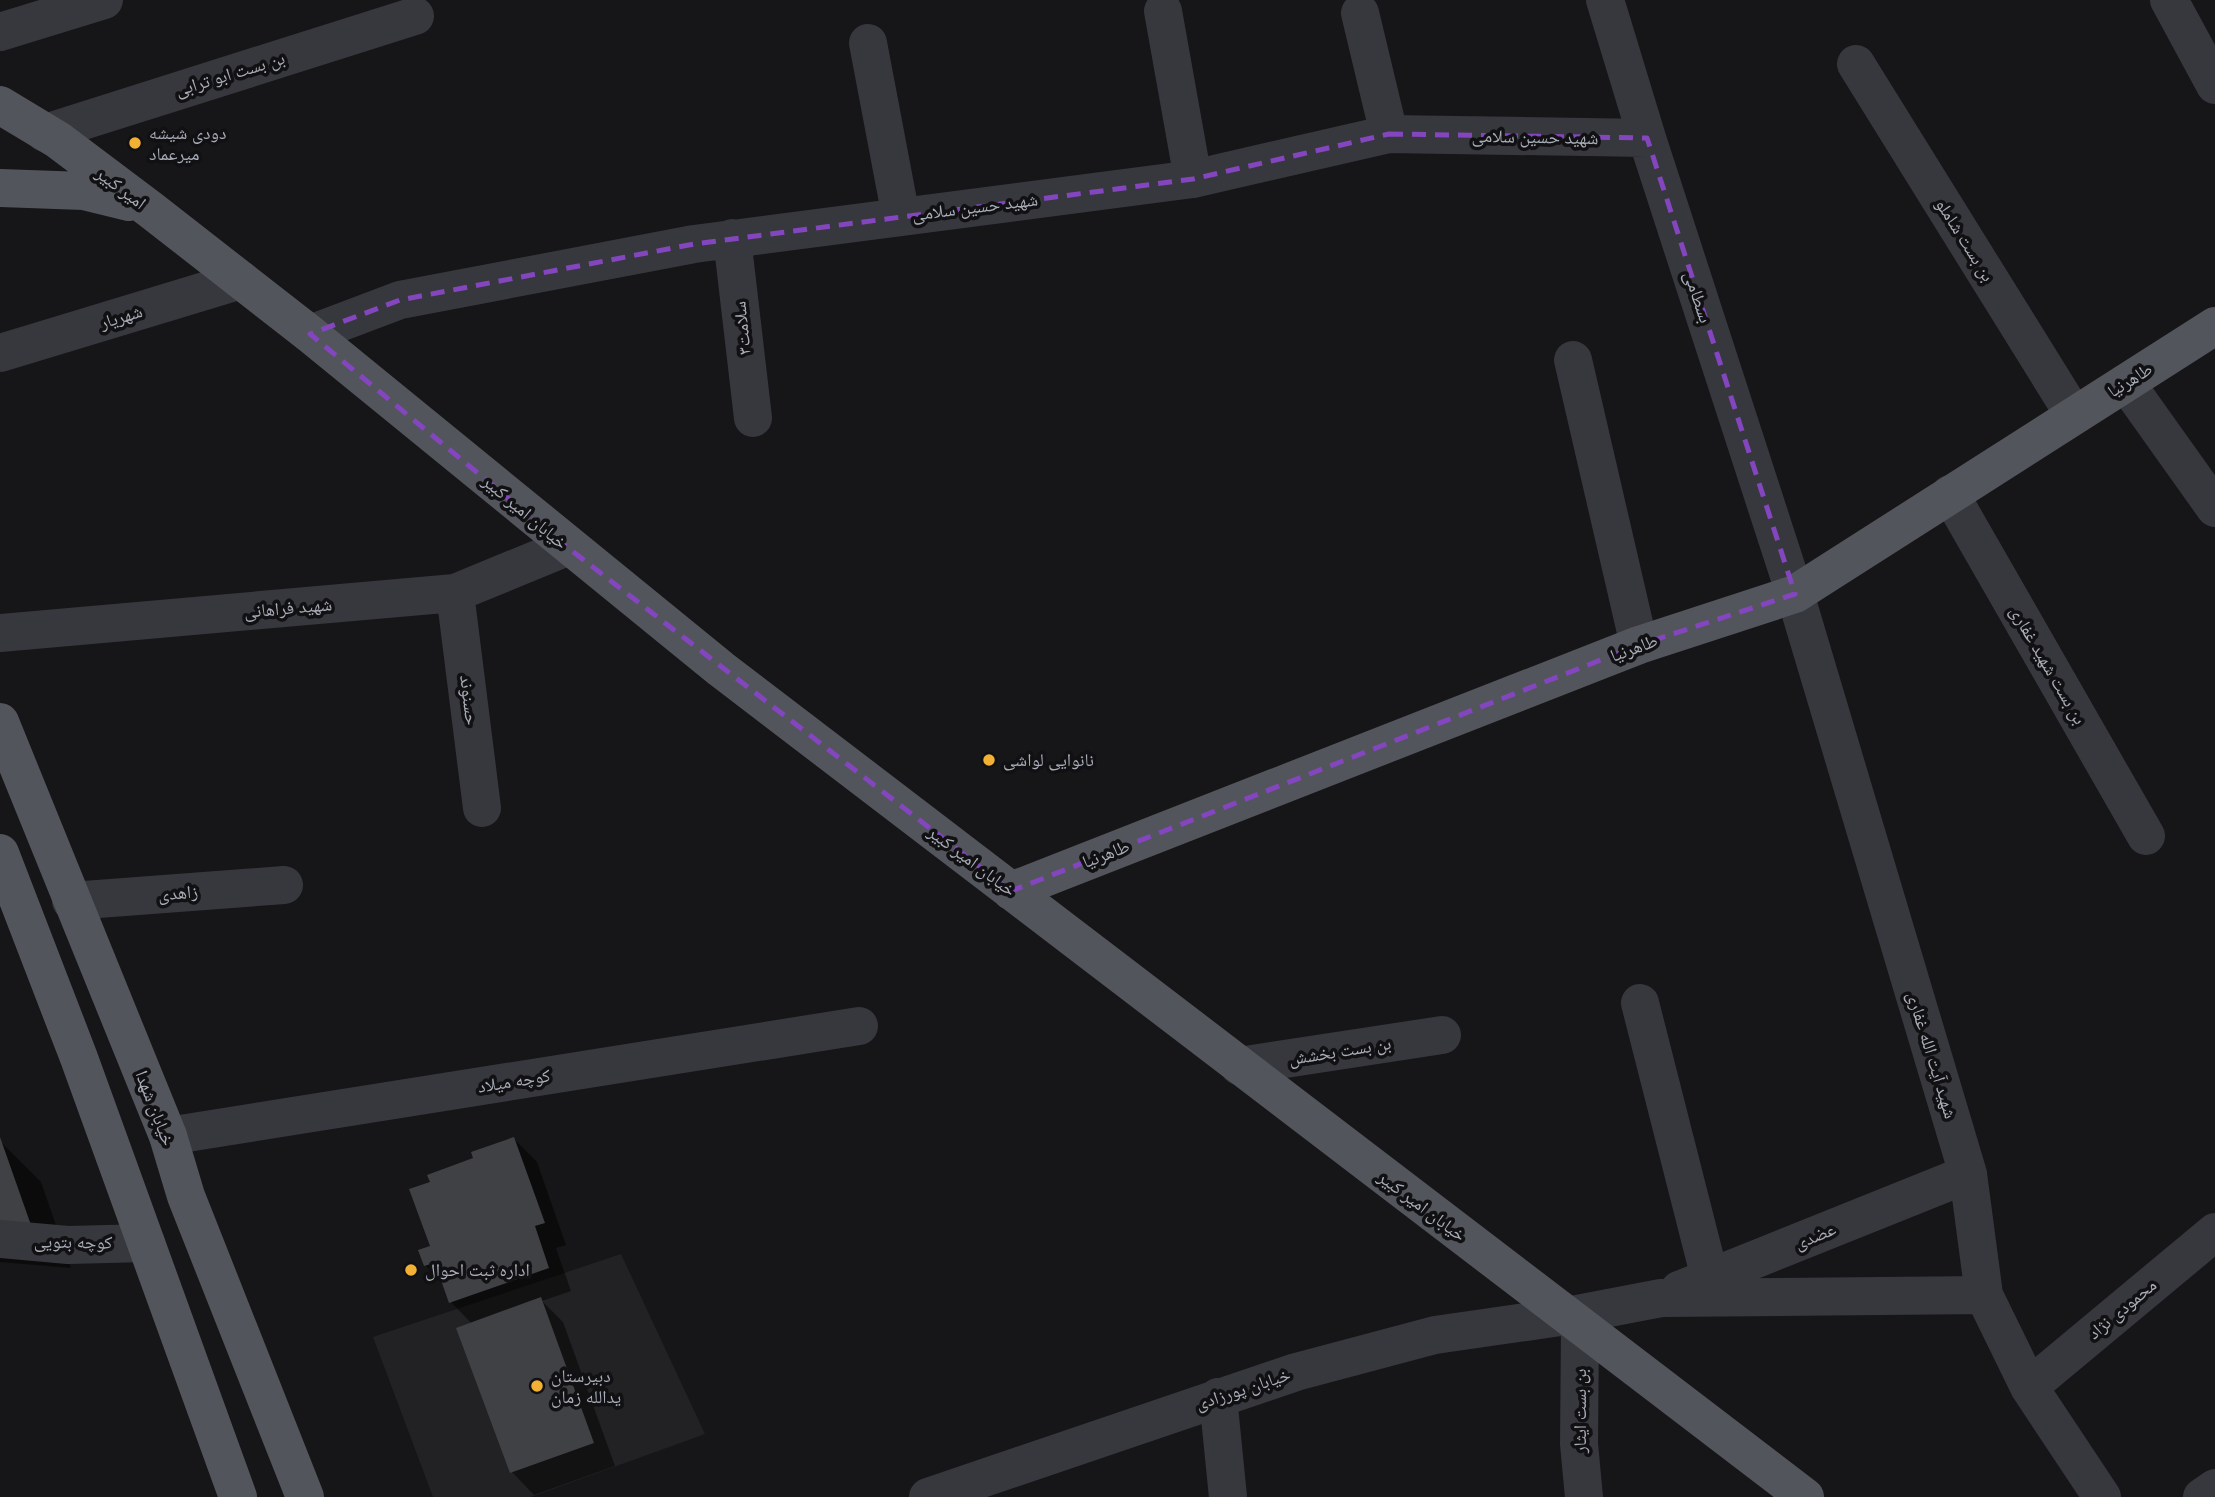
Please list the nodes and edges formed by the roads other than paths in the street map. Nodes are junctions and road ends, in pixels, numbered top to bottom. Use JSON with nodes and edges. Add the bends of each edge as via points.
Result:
{"nodes":[{"id":1,"x":104,"y":0,"type":"edge"},
{"id":2,"x":1605,"y":0,"type":"edge"},
{"id":3,"x":2169,"y":0,"type":"edge"},
{"id":4,"x":1163,"y":11,"type":"dead end"},
{"id":5,"x":1360,"y":13,"type":"dead end"},
{"id":6,"x":415,"y":16,"type":"dead end"},
{"id":7,"x":0,"y":32,"type":"edge"},
{"id":8,"x":868,"y":43,"type":"dead end"},
{"id":9,"x":1856,"y":64,"type":"dead end"},
{"id":10,"x":2215,"y":85,"type":"edge"},
{"id":11,"x":0,"y":105,"type":"edge"},
{"id":12,"x":45,"y":133,"type":"junction"},
{"id":13,"x":1389,"y":135,"type":"junction"},
{"id":14,"x":1647,"y":138,"type":"junction"},
{"id":15,"x":1193,"y":179,"type":"junction"},
{"id":16,"x":0,"y":188,"type":"edge"},
{"id":17,"x":151,"y":210,"type":"junction"},
{"id":18,"x":901,"y":217,"type":"junction"},
{"id":19,"x":732,"y":238,"type":"junction"},
{"id":20,"x":241,"y":280,"type":"junction"},
{"id":21,"x":2215,"y":326,"type":"edge"},
{"id":22,"x":310,"y":334,"type":"junction"},
{"id":23,"x":0,"y":353,"type":"edge"},
{"id":24,"x":1573,"y":360,"type":"dead end"},
{"id":25,"x":2126,"y":383,"type":"junction"},
{"id":26,"x":2074,"y":415,"type":"junction"},
{"id":27,"x":752,"y":418,"type":"dead end"},
{"id":28,"x":1950,"y":494,"type":"junction"},
{"id":29,"x":2215,"y":508,"type":"edge"},
{"id":30,"x":567,"y":547,"type":"junction"},
{"id":31,"x":455,"y":593,"type":"junction"},
{"id":32,"x":1795,"y":594,"type":"junction"},
{"id":33,"x":0,"y":633,"type":"edge"},
{"id":34,"x":1639,"y":645,"type":"junction"},
{"id":35,"x":0,"y":722,"type":"edge"},
{"id":36,"x":482,"y":807,"type":"dead end"},
{"id":37,"x":2146,"y":836,"type":"dead end"},
{"id":38,"x":0,"y":853,"type":"edge"},
{"id":39,"x":284,"y":884,"type":"dead end"},
{"id":40,"x":1011,"y":891,"type":"junction"},
{"id":41,"x":71,"y":901,"type":"junction"},
{"id":42,"x":1640,"y":1003,"type":"dead end"},
{"id":43,"x":859,"y":1026,"type":"dead end"},
{"id":44,"x":1442,"y":1035,"type":"dead end"},
{"id":45,"x":1239,"y":1066,"type":"junction"},
{"id":46,"x":168,"y":1136,"type":"junction"},
{"id":47,"x":1968,"y":1174,"type":"junction"},
{"id":48,"x":2215,"y":1231,"type":"edge"},
{"id":49,"x":0,"y":1239,"type":"edge"},
{"id":50,"x":146,"y":1243,"type":"junction"},
{"id":51,"x":1710,"y":1278,"type":"junction"},
{"id":52,"x":1984,"y":1295,"type":"junction"},
{"id":53,"x":1661,"y":1298,"type":"junction"},
{"id":54,"x":1574,"y":1320,"type":"junction"},
{"id":55,"x":2029,"y":1387,"type":"junction"},
{"id":56,"x":1218,"y":1397,"type":"junction"},
{"id":57,"x":2215,"y":1488,"type":"edge"},
{"id":58,"x":238,"y":1497,"type":"edge"},
{"id":59,"x":305,"y":1497,"type":"edge"},
{"id":60,"x":928,"y":1497,"type":"edge"},
{"id":61,"x":1228,"y":1497,"type":"edge"},
{"id":62,"x":1584,"y":1497,"type":"edge"},
{"id":63,"x":1805,"y":1497,"type":"edge"},
{"id":64,"x":2102,"y":1497,"type":"edge"},
{"id":65,"x":2202,"y":1497,"type":"edge"}],
"edges":[{"from":1,"to":7,"type":"street"},
{"from":2,"to":14,"type":"street","name":"بسطامی"},
{"from":3,"to":10,"type":"street"},
{"from":4,"to":15,"type":"street"},
{"from":5,"to":13,"type":"street"},
{"from":6,"to":12,"type":"street","name":"بن بست ابو ترابی"},
{"from":8,"to":18,"type":"street"},
{"from":9,"to":26,"type":"street","name":"بن بست شاملو"},
{"from":11,"to":12,"type":"main road","name":"امیر کبیر"},
{"from":12,"to":17,"type":"main road","name":"امیر کبیر"},
{"from":13,"to":14,"type":"street","name":"شهید حسین سلامی"},
{"from":13,"to":15,"type":"street","name":"شهید حسین سلامی"},
{"from":14,"to":32,"type":"street","name":"بسطامی"},
{"from":15,"to":18,"type":"street","name":"شهید حسین سلامی"},
{"from":16,"to":17,"type":"main road","name":"امیر کبیر","via":[[84,191]]},
{"from":17,"to":20,"type":"main road","name":"خیابان امیر کبیر"},
{"from":18,"to":19,"type":"street","name":"شهید حسین سلامی"},
{"from":19,"to":22,"type":"street","name":"شهید حسین سلامی","via":[[400,300]]},
{"from":19,"to":27,"type":"street","name":"سلامت۳"},
{"from":20,"to":22,"type":"main road","name":"خیابان امیر کبیر"},
{"from":20,"to":23,"type":"street","name":"شهریار"},
{"from":21,"to":25,"type":"main road","name":"طاهرنیا"},
{"from":22,"to":30,"type":"main road","name":"خیابان امیر کبیر"},
{"from":24,"to":34,"type":"street"},
{"from":25,"to":26,"type":"main road","name":"طاهرنیا"},
{"from":25,"to":29,"type":"street"},
{"from":26,"to":28,"type":"main road","name":"طاهرنیا"},
{"from":28,"to":32,"type":"main road","name":"طاهرنیا"},
{"from":28,"to":37,"type":"street","name":"بن بست شهید غفاری"},
{"from":30,"to":31,"type":"street","name":"شهید فراهانی"},
{"from":30,"to":40,"type":"main road","name":"خیابان امیر کبیر"},
{"from":31,"to":33,"type":"street","name":"شهید فراهانی"},
{"from":31,"to":36,"type":"street","name":"حسنوند"},
{"from":32,"to":34,"type":"main road","name":"طاهرنیا"},
{"from":32,"to":47,"type":"street","name":"شهید آیت الله غفاری"},
{"from":34,"to":40,"type":"main road","name":"طاهرنیا"},
{"from":35,"to":41,"type":"main road","name":"خیابان شهدا"},
{"from":38,"to":50,"type":"main road"},
{"from":39,"to":41,"type":"street","name":"زاهدی"},
{"from":40,"to":45,"type":"main road","name":"خیابان امیر کبیر"},
{"from":41,"to":46,"type":"main road","name":"خیابان شهدا"},
{"from":42,"to":51,"type":"street"},
{"from":43,"to":46,"type":"street","name":"کوچه میلاد"},
{"from":44,"to":45,"type":"street","name":"بن بست بخشش"},
{"from":45,"to":54,"type":"main road","name":"خیابان امیر کبیر"},
{"from":46,"to":59,"type":"main road","name":"خیابان شهدا","via":[[186,1196]]},
{"from":47,"to":51,"type":"street","name":"عضدی"},
{"from":47,"to":52,"type":"street","name":"شهید آیت الله غفاری"},
{"from":48,"to":55,"type":"street","name":"محمودی نژاد"},
{"from":49,"to":50,"type":"street","name":"کوچه بتویی","via":[[68,1245]]},
{"from":50,"to":58,"type":"main road"},
{"from":51,"to":53,"type":"street","name":"عضدی"},
{"from":52,"to":53,"type":"street","name":"عضدی"},
{"from":52,"to":55,"type":"street","name":"شهید آیت الله غفاری"},
{"from":53,"to":54,"type":"street","name":"عضدی"},
{"from":54,"to":56,"type":"street","name":"خیابان پورزادی","via":[[1435,1335],[1296,1371]]},
{"from":54,"to":62,"type":"street","name":"بن بست ایثار"},
{"from":54,"to":63,"type":"main road","name":"خیابان امیر کبیر"},
{"from":55,"to":64,"type":"street","name":"شهید آیت الله غفاری"},
{"from":56,"to":60,"type":"street","name":"خیابان پورزادی"},
{"from":56,"to":61,"type":"street"},
{"from":57,"to":65,"type":"street"}]}
